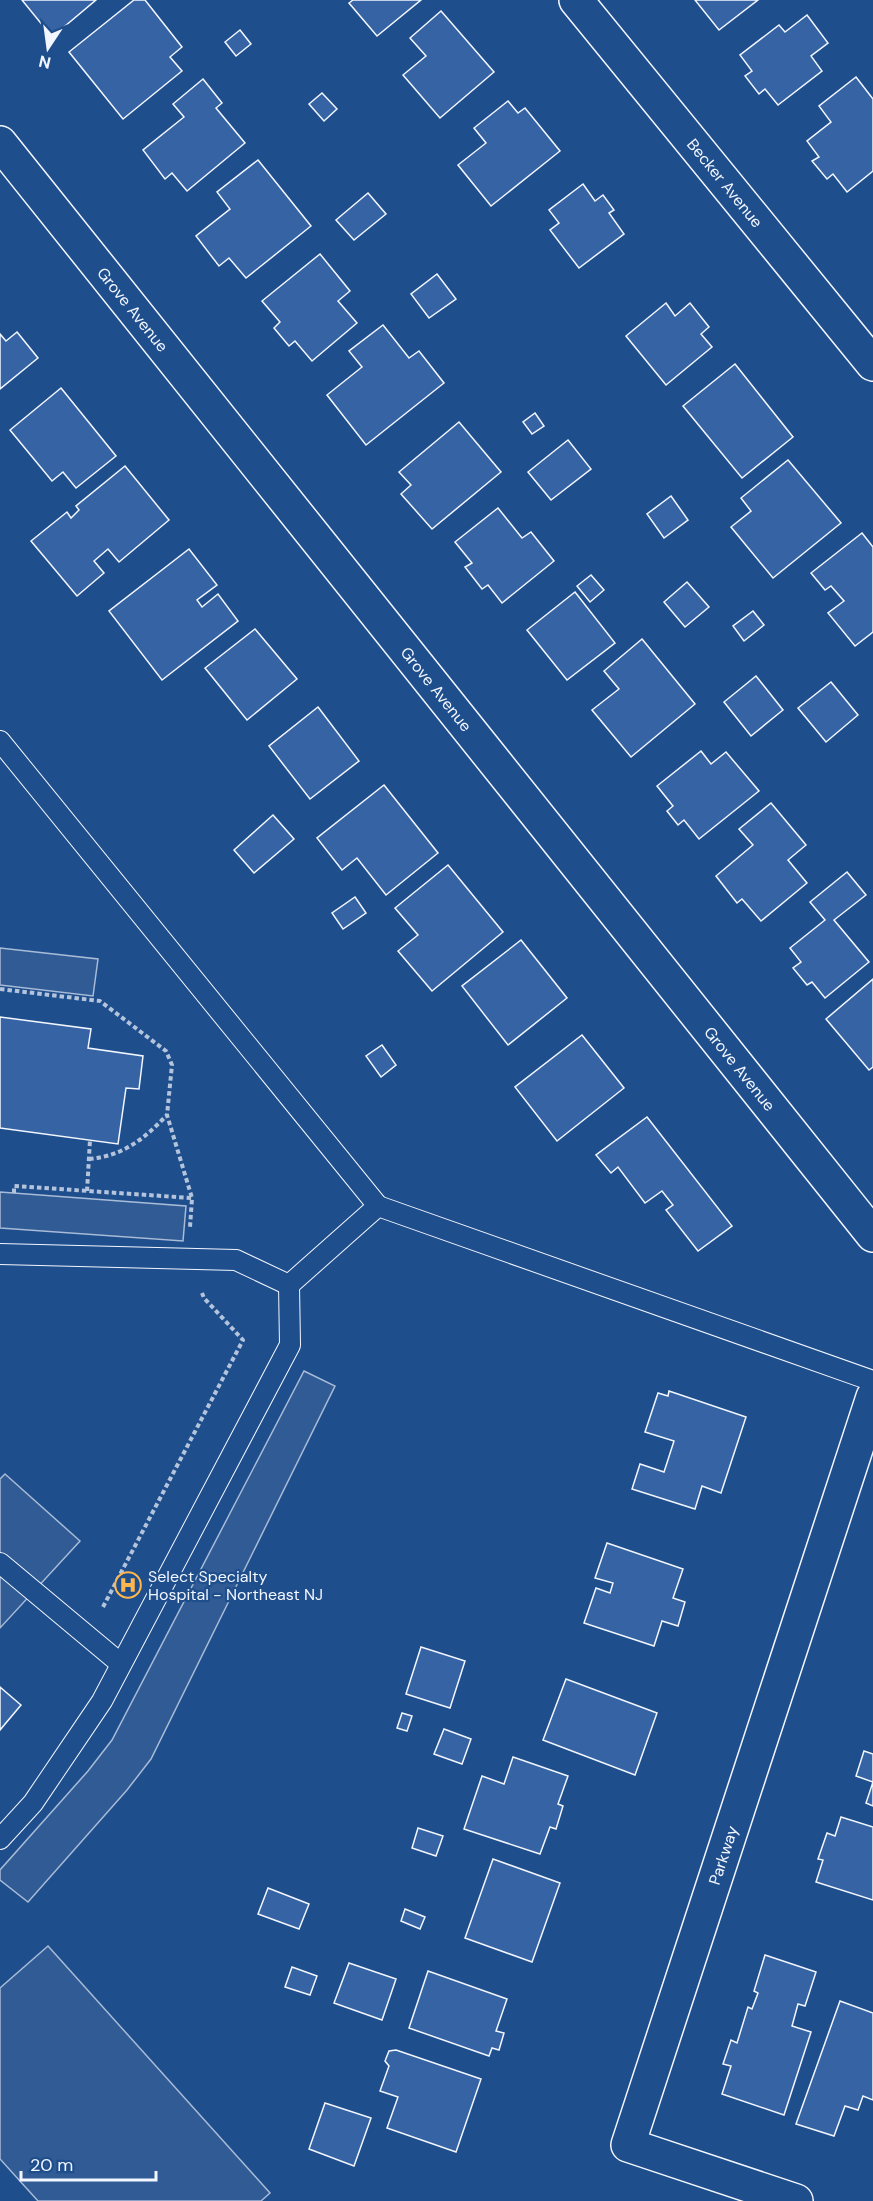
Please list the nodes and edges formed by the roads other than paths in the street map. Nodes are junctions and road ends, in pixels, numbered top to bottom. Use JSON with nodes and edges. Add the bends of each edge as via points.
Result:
{"nodes":[{"id":1,"x":576,"y":0,"type":"edge"},
{"id":2,"x":0,"y":143,"type":"edge"},
{"id":3,"x":873,"y":364,"type":"edge"},
{"id":4,"x":0,"y":741,"type":"edge"},
{"id":5,"x":378,"y":1206,"type":"junction"},
{"id":6,"x":873,"y":1235,"type":"edge"},
{"id":7,"x":0,"y":1254,"type":"edge"},
{"id":8,"x":289,"y":1285,"type":"junction"},
{"id":9,"x":873,"y":1381,"type":"edge"},
{"id":10,"x":873,"y":1397,"type":"edge"},
{"id":11,"x":0,"y":1563,"type":"edge"},
{"id":12,"x":121,"y":1664,"type":"junction"},
{"id":13,"x":0,"y":1839,"type":"edge"},
{"id":14,"x":796,"y":2201,"type":"edge"}],
"edges":[{"from":1,"to":3,"type":"street","name":"Becker Avenue"},
{"from":2,"to":6,"type":"street","name":"Grove Avenue"},
{"from":4,"to":5,"type":"lane"},
{"from":5,"to":8,"type":"lane"},
{"from":5,"to":9,"type":"lane"},
{"from":7,"to":8,"type":"lane","via":[[236,1260]]},
{"from":8,"to":12,"type":"lane","via":[[290,1345]]},
{"from":10,"to":14,"type":"street","name":"Parkway","via":[[628,2145]]},
{"from":11,"to":12,"type":"lane"},
{"from":12,"to":13,"type":"lane","via":[[102,1701],[33,1803]]}]}
